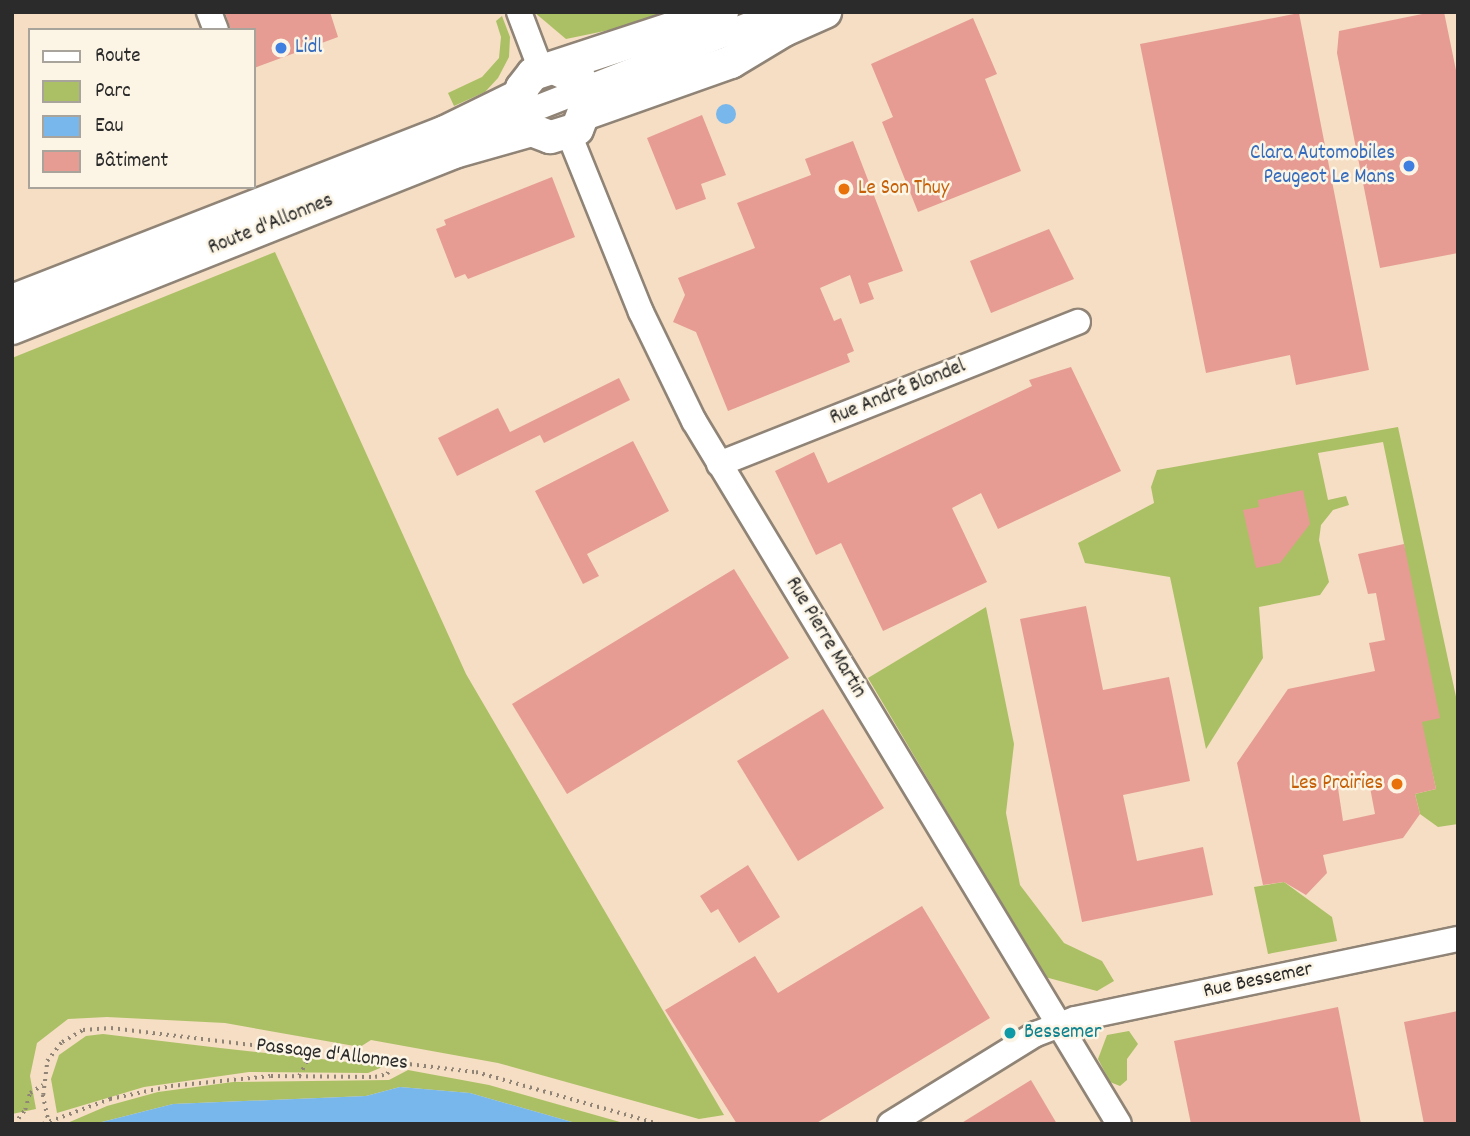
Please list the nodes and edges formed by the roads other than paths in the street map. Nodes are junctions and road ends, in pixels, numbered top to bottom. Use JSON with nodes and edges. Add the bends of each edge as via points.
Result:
{"nodes":[{"id":1,"x":519,"y":12,"type":"edge"},
{"id":2,"x":722,"y":12,"type":"edge"},
{"id":3,"x":782,"y":12,"type":"edge"},
{"id":4,"x":825,"y":12,"type":"edge"},
{"id":5,"x":547,"y":69,"type":"junction"},
{"id":6,"x":580,"y":111,"type":"junction"},
{"id":7,"x":524,"y":113,"type":"junction"},
{"id":8,"x":12,"y":301,"type":"edge"},
{"id":9,"x":12,"y":313,"type":"edge"},
{"id":10,"x":1078,"y":322,"type":"dead end"},
{"id":11,"x":12,"y":328,"type":"edge"},
{"id":12,"x":719,"y":464,"type":"junction"},
{"id":13,"x":1458,"y":939,"type":"edge"},
{"id":14,"x":1059,"y":1025,"type":"junction"},
{"id":15,"x":890,"y":1124,"type":"edge"},
{"id":16,"x":1119,"y":1124,"type":"edge"}],
"edges":[{"from":1,"to":5,"type":"street"},
{"from":2,"to":5,"type":"main road"},
{"from":3,"to":6,"type":"street"},
{"from":4,"to":6,"type":"main road","name":"Route d'Allonnes","via":[[731,62]]},
{"from":5,"to":6,"type":"main road","via":[[572,74]]},
{"from":5,"to":7,"type":"main road","name":"Route d'Allonnes","via":[[527,80]]},
{"from":6,"to":7,"type":"street"},
{"from":6,"to":7,"type":"main road","name":"Route d'Allonnes","via":[[550,137]]},
{"from":6,"to":12,"type":"street","name":"Rue Pierre Martin","via":[[661,356]]},
{"from":7,"to":8,"type":"main road","name":"Route d'Allonnes","via":[[443,133]]},
{"from":7,"to":9,"type":"street"},
{"from":7,"to":11,"type":"main road","name":"Route d'Allonnes","via":[[454,152]]},
{"from":10,"to":12,"type":"street","name":"Rue André Blondel"},
{"from":12,"to":14,"type":"street","name":"Rue Pierre Martin"},
{"from":13,"to":14,"type":"street","name":"Rue Bessemer"},
{"from":14,"to":15,"type":"street"},
{"from":14,"to":16,"type":"street","name":"Rue Pierre Martin"}]}
